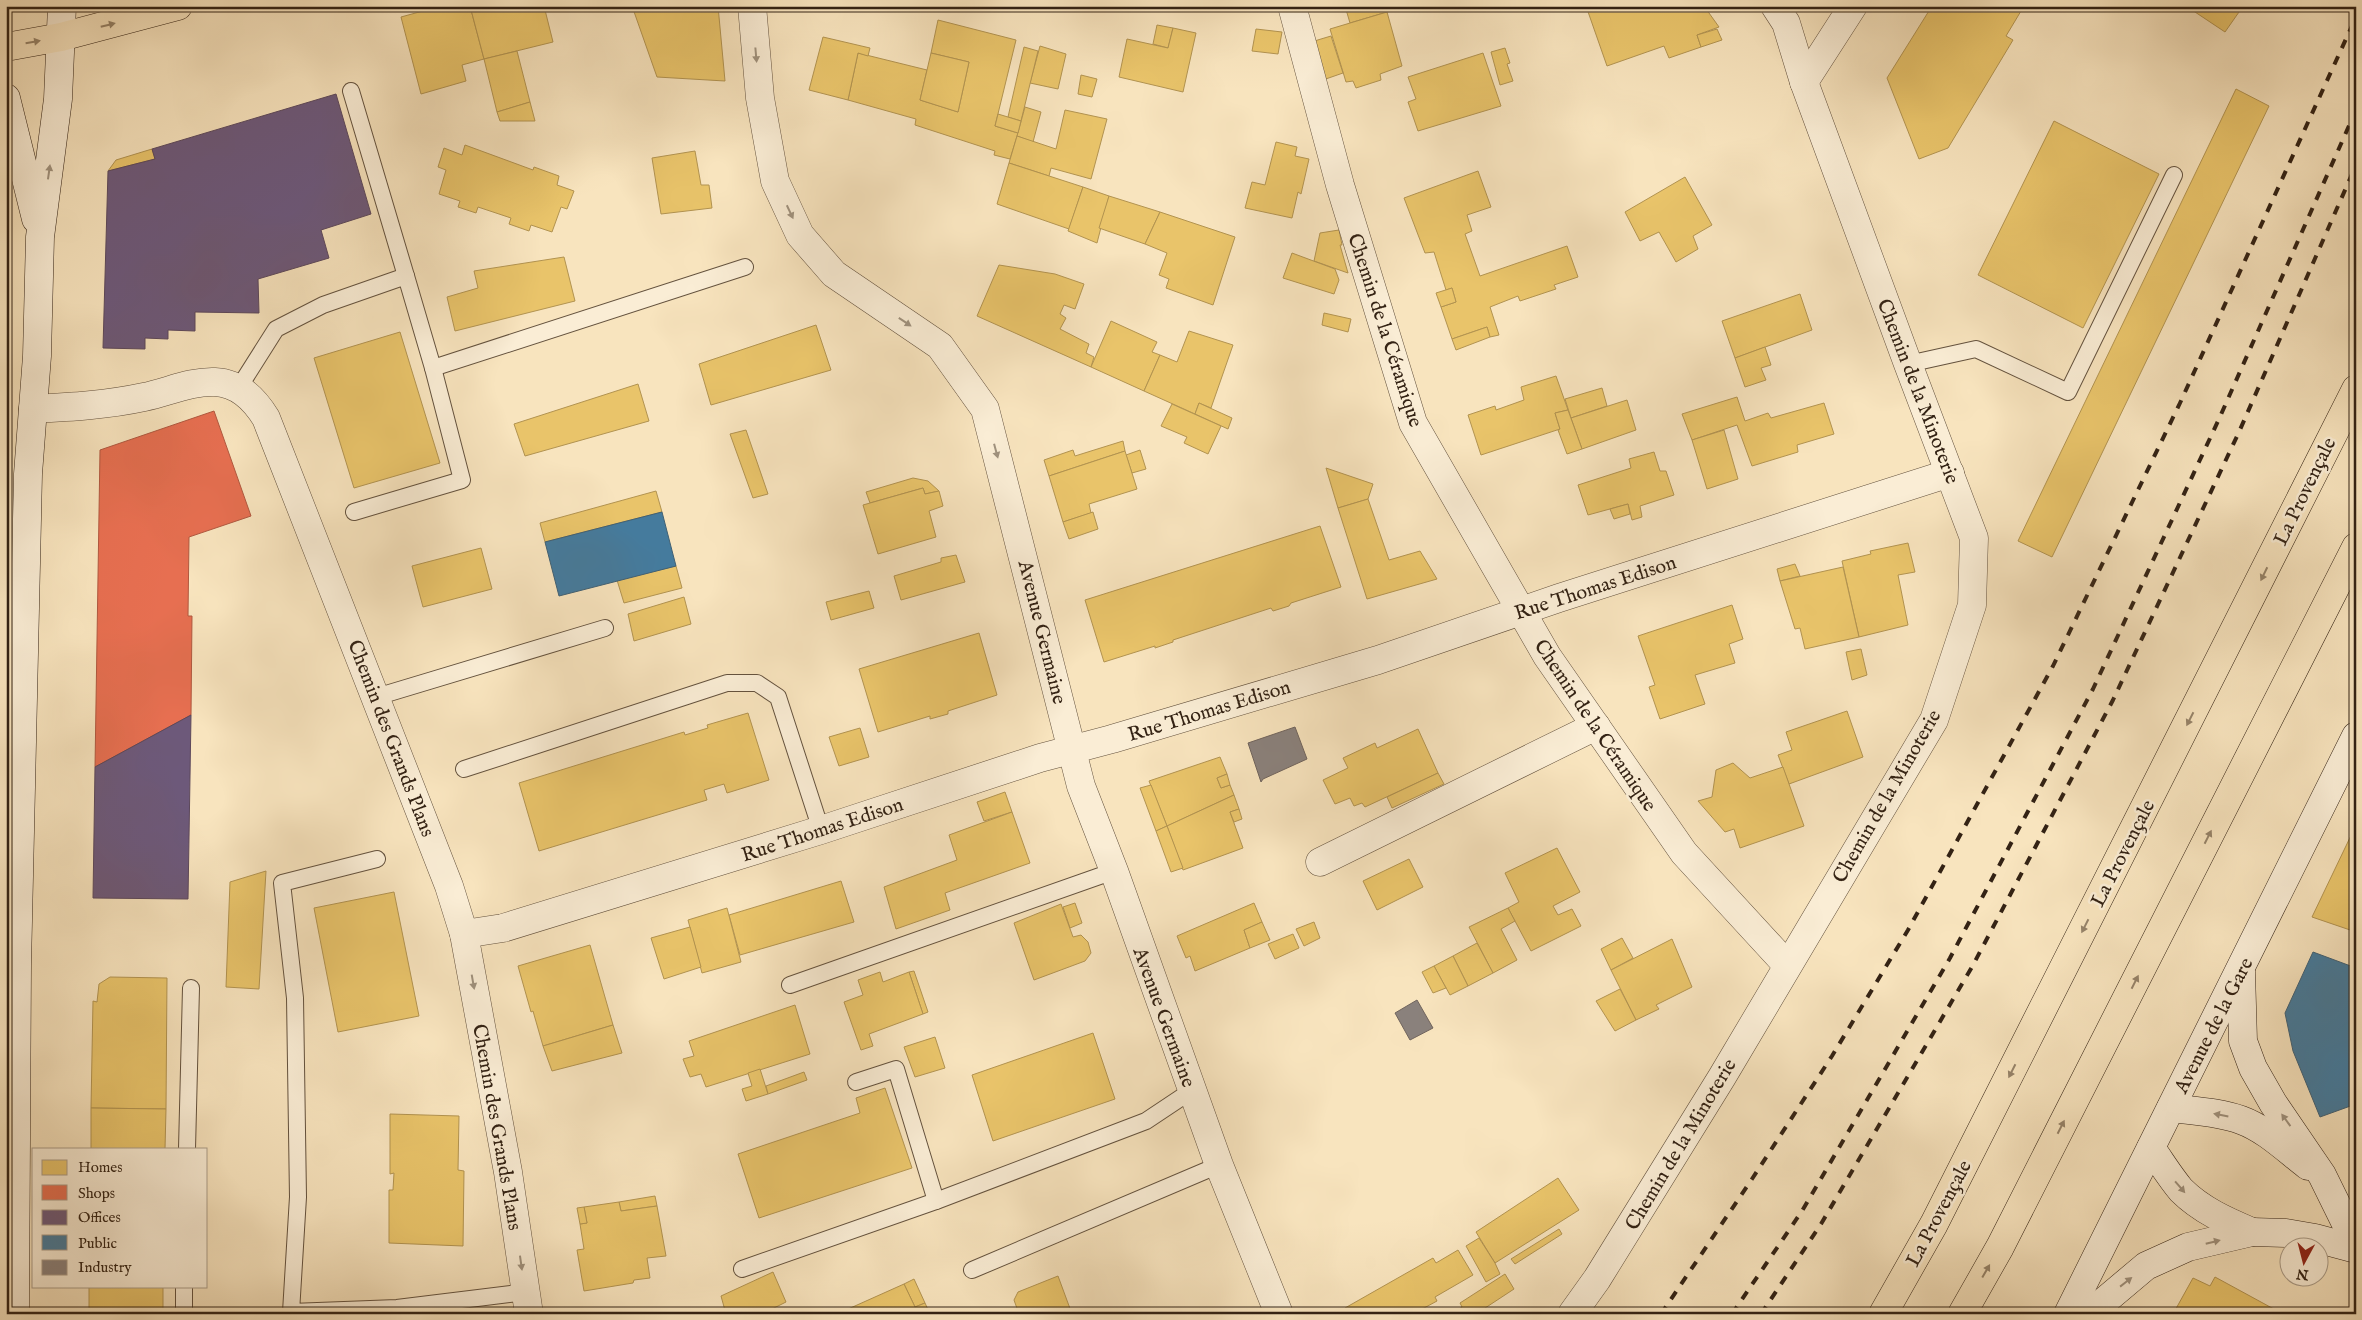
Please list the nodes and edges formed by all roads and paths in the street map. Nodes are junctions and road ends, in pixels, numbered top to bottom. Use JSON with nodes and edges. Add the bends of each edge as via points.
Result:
{"nodes":[{"id":1,"x":62,"y":6,"type":"edge"},
{"id":2,"x":178,"y":6,"type":"edge"},
{"id":3,"x":752,"y":6,"type":"edge"},
{"id":4,"x":1292,"y":6,"type":"edge"},
{"id":5,"x":1775,"y":6,"type":"edge"},
{"id":6,"x":1853,"y":6,"type":"edge"},
{"id":7,"x":61,"y":37,"type":"junction"},
{"id":8,"x":6,"y":46,"type":"edge"},
{"id":9,"x":1804,"y":82,"type":"junction"},
{"id":10,"x":351,"y":91,"type":"dead end"},
{"id":11,"x":6,"y":98,"type":"edge"},
{"id":12,"x":2174,"y":175,"type":"dead end"},
{"id":13,"x":40,"y":237,"type":"junction"},
{"id":14,"x":745,"y":267,"type":"dead end"},
{"id":15,"x":406,"y":276,"type":"junction"},
{"id":16,"x":1908,"y":364,"type":"junction"},
{"id":17,"x":433,"y":368,"type":"junction"},
{"id":18,"x":238,"y":389,"type":"junction"},
{"id":19,"x":2356,"y":389,"type":"edge"},
{"id":20,"x":33,"y":410,"type":"junction"},
{"id":21,"x":1950,"y":473,"type":"junction"},
{"id":22,"x":354,"y":512,"type":"dead end"},
{"id":23,"x":2356,"y":547,"type":"edge"},
{"id":24,"x":1520,"y":611,"type":"junction"},
{"id":25,"x":605,"y":628,"type":"dead end"},
{"id":26,"x":376,"y":697,"type":"junction"},
{"id":27,"x":1596,"y":726,"type":"junction"},
{"id":28,"x":2356,"y":736,"type":"edge"},
{"id":29,"x":1072,"y":750,"type":"junction"},
{"id":30,"x":464,"y":769,"type":"dead end"},
{"id":31,"x":822,"y":830,"type":"junction"},
{"id":32,"x":377,"y":859,"type":"dead end"},
{"id":33,"x":1320,"y":862,"type":"dead end"},
{"id":34,"x":1114,"y":872,"type":"junction"},
{"id":35,"x":464,"y":934,"type":"junction"},
{"id":36,"x":1787,"y":965,"type":"junction"},
{"id":37,"x":2241,"y":968,"type":"junction"},
{"id":38,"x":790,"y":985,"type":"dead end"},
{"id":39,"x":191,"y":988,"type":"dead end"},
{"id":40,"x":856,"y":1082,"type":"dead end"},
{"id":41,"x":1191,"y":1091,"type":"junction"},
{"id":42,"x":2171,"y":1108,"type":"junction"},
{"id":43,"x":187,"y":1148,"type":"edge"},
{"id":44,"x":2151,"y":1148,"type":"junction"},
{"id":45,"x":1219,"y":1165,"type":"junction"},
{"id":46,"x":2322,"y":1175,"type":"junction"},
{"id":47,"x":936,"y":1201,"type":"junction"},
{"id":48,"x":2252,"y":1232,"type":"junction"},
{"id":49,"x":2356,"y":1244,"type":"edge"},
{"id":50,"x":2356,"y":1249,"type":"edge"},
{"id":51,"x":742,"y":1269,"type":"dead end"},
{"id":52,"x":972,"y":1270,"type":"dead end"},
{"id":53,"x":184,"y":1288,"type":"edge"},
{"id":54,"x":527,"y":1303,"type":"edge"},
{"id":55,"x":288,"y":1313,"type":"edge"},
{"id":56,"x":15,"y":1314,"type":"edge"},
{"id":57,"x":184,"y":1314,"type":"edge"},
{"id":58,"x":1279,"y":1314,"type":"edge"},
{"id":59,"x":1572,"y":1314,"type":"edge"},
{"id":60,"x":1883,"y":1314,"type":"edge"},
{"id":61,"x":1962,"y":1314,"type":"edge"},
{"id":62,"x":2068,"y":1314,"type":"edge"},
{"id":63,"x":2089,"y":1314,"type":"edge"}],
"edges":[{"from":1,"to":7,"type":"street"},
{"from":7,"to":2,"type":"main road","one_way":true},
{"from":3,"to":29,"type":"street","name":"Avenue Germaine","one_way":true,"via":[[760,98],[775,181],[800,235],[834,274],[940,346],[985,409]]},
{"from":4,"to":24,"type":"street","name":"Chemin de la Céramique","via":[[1340,185],[1413,423]]},
{"from":5,"to":9,"type":"street","name":"Chemin de la Minoterie","via":[[1786,23]]},
{"from":6,"to":9,"type":"street"},
{"from":8,"to":7,"type":"main road","one_way":true},
{"from":13,"to":7,"type":"street","one_way":true,"via":[[58,99]]},
{"from":9,"to":16,"type":"street","name":"Chemin de la Minoterie"},
{"from":10,"to":15,"type":"lane"},
{"from":11,"to":13,"type":"street"},
{"from":12,"to":16,"type":"lane","via":[[2068,392],[1976,349]]},
{"from":13,"to":20,"type":"street"},
{"from":14,"to":17,"type":"lane"},
{"from":15,"to":17,"type":"lane"},
{"from":15,"to":18,"type":"lane","via":[[323,305],[276,329]]},
{"from":16,"to":21,"type":"street","name":"Chemin de la Minoterie"},
{"from":17,"to":22,"type":"lane","via":[[462,480]]},
{"from":18,"to":20,"type":"street","name":"Chemin des Grands Plans","via":[[217,382],[194,383],[146,397],[100,405]]},
{"from":18,"to":26,"type":"street","name":"Chemin des Grands Plans","via":[[255,400],[266,418]]},
{"from":19,"to":60,"type":"main road","name":"La Provençale","one_way":true,"via":[[1934,1224]]},
{"from":20,"to":56,"type":"street","via":[[28,474],[18,956]]},
{"from":21,"to":24,"type":"street","name":"Rue Thomas Edison"},
{"from":21,"to":36,"type":"street","name":"Chemin de la Minoterie","via":[[1974,538],[1972,606],[1934,720]]},
{"from":61,"to":23,"type":"main road","one_way":true,"via":[[2005,1238]]},
{"from":24,"to":27,"type":"street","name":"Chemin de la Céramique"},
{"from":24,"to":29,"type":"street","name":"Rue Thomas Edison","via":[[1378,660]]},
{"from":25,"to":26,"type":"lane"},
{"from":26,"to":35,"type":"street","name":"Chemin des Grands Plans","via":[[449,886]]},
{"from":27,"to":33,"type":"street"},
{"from":27,"to":36,"type":"street","name":"Chemin de la Céramique","via":[[1684,853]]},
{"from":28,"to":37,"type":"street","name":"Avenue de la Gare"},
{"from":29,"to":31,"type":"street","name":"Rue Thomas Edison"},
{"from":29,"to":34,"type":"street","name":"Avenue Germaine","via":[[1081,786]]},
{"from":30,"to":31,"type":"lane","via":[[727,683],[757,683],[778,696]]},
{"from":31,"to":35,"type":"street","name":"Rue Thomas Edison","via":[[503,928]]},
{"from":32,"to":55,"type":"lane","via":[[282,883],[296,998],[298,1197]]},
{"from":34,"to":38,"type":"lane"},
{"from":34,"to":41,"type":"street","name":"Avenue Germaine"},
{"from":35,"to":54,"type":"street","name":"Chemin des Grands Plans","one_way":true,"via":[[508,1172]]},
{"from":36,"to":59,"type":"street","name":"Chemin de la Minoterie","via":[[1598,1279]]},
{"from":37,"to":42,"type":"street","name":"Avenue de la Gare"},
{"from":46,"to":37,"type":"street","one_way":true,"via":[[2273,1104],[2253,1068],[2243,1041]]},
{"from":39,"to":43,"type":"lane"},
{"from":40,"to":47,"type":"lane","via":[[896,1069]]},
{"from":41,"to":45,"type":"street","name":"Avenue Germaine"},
{"from":41,"to":47,"type":"lane","via":[[1146,1121]]},
{"from":42,"to":44,"type":"street","name":"Avenue de la Gare"},
{"from":46,"to":42,"type":"street","one_way":true,"via":[[2260,1129],[2241,1120]]},
{"from":44,"to":48,"type":"street","one_way":true,"via":[[2181,1189],[2198,1204],[2221,1219]]},
{"from":44,"to":62,"type":"street","name":"Avenue de la Gare"},
{"from":45,"to":52,"type":"lane"},
{"from":45,"to":58,"type":"street","name":"Avenue Germaine"},
{"from":46,"to":49,"type":"street"},
{"from":47,"to":51,"type":"lane"},
{"from":48,"to":50,"type":"street","via":[[2286,1233]]},
{"from":63,"to":48,"type":"street","one_way":true,"via":[[2146,1266],[2170,1254]]},
{"from":53,"to":57,"type":"lane"},
{"from":54,"to":55,"type":"lane"}]}
